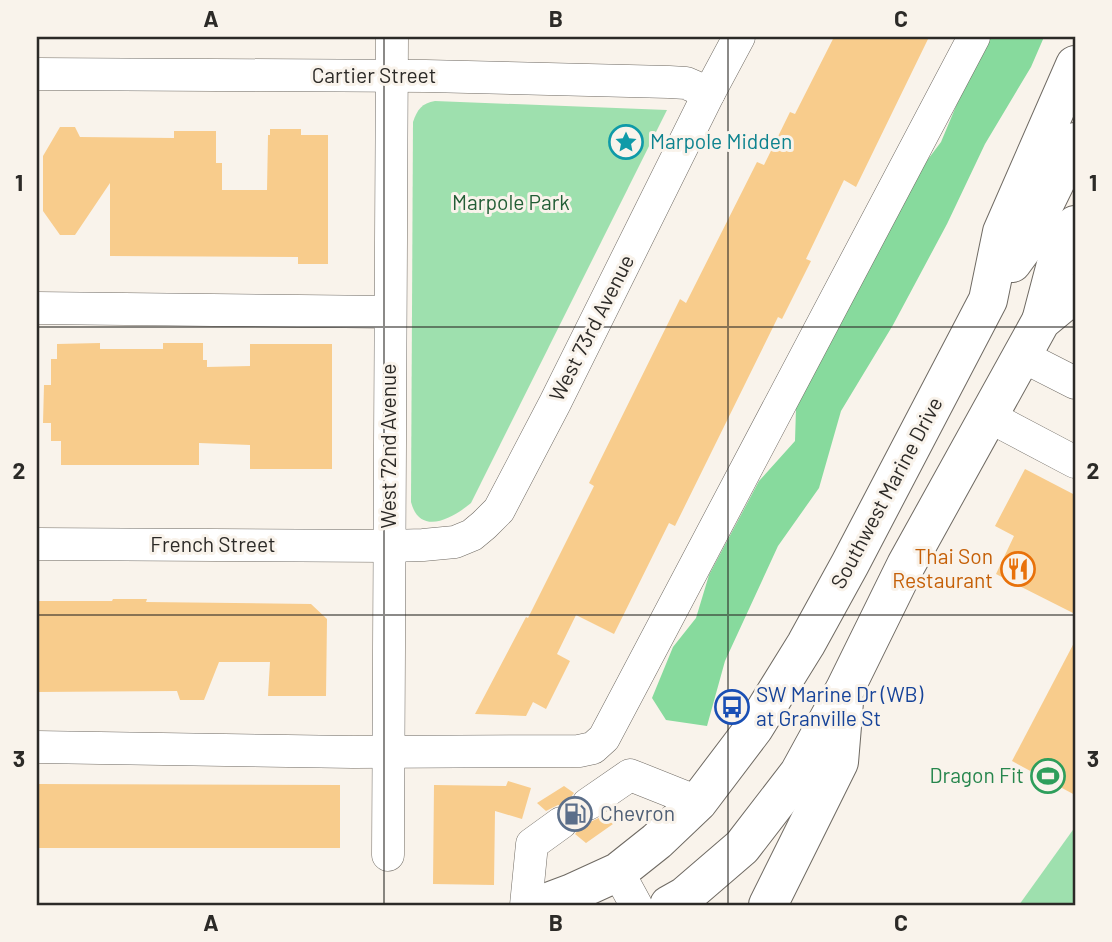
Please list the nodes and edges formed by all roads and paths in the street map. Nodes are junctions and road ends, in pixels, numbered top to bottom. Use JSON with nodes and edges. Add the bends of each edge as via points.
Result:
{"nodes":[{"id":1,"x":392,"y":37,"type":"edge"},
{"id":2,"x":739,"y":37,"type":"edge"},
{"id":3,"x":974,"y":37,"type":"edge"},
{"id":4,"x":1075,"y":65,"type":"edge"},
{"id":5,"x":37,"y":74,"type":"edge"},
{"id":6,"x":391,"y":76,"type":"junction"},
{"id":7,"x":709,"y":93,"type":"junction"},
{"id":8,"x":1075,"y":142,"type":"edge"},
{"id":9,"x":1075,"y":226,"type":"edge"},
{"id":10,"x":1075,"y":293,"type":"edge"},
{"id":11,"x":988,"y":300,"type":"junction"},
{"id":12,"x":37,"y":308,"type":"edge"},
{"id":13,"x":390,"y":312,"type":"junction"},
{"id":14,"x":1041,"y":321,"type":"junction"},
{"id":15,"x":1022,"y":356,"type":"junction"},
{"id":16,"x":1075,"y":383,"type":"edge"},
{"id":17,"x":988,"y":416,"type":"junction"},
{"id":18,"x":1075,"y":462,"type":"edge"},
{"id":19,"x":37,"y":544,"type":"edge"},
{"id":20,"x":389,"y":546,"type":"junction"},
{"id":21,"x":845,"y":690,"type":"junction"},
{"id":22,"x":37,"y":747,"type":"edge"},
{"id":23,"x":388,"y":752,"type":"junction"},
{"id":24,"x":698,"y":802,"type":"junction"},
{"id":25,"x":588,"y":804,"type":"dead end"},
{"id":26,"x":561,"y":823,"type":"dead end"},
{"id":27,"x":388,"y":855,"type":"dead end"},
{"id":28,"x":618,"y":872,"type":"junction"},
{"id":29,"x":526,"y":905,"type":"edge"},
{"id":30,"x":540,"y":905,"type":"edge"},
{"id":31,"x":636,"y":905,"type":"edge"},
{"id":32,"x":669,"y":905,"type":"edge"},
{"id":33,"x":768,"y":905,"type":"edge"}],
"edges":[{"from":1,"to":6,"type":"street","name":"West 72nd Avenue"},
{"from":2,"to":7,"type":"street","name":"West 73rd Avenue"},
{"from":3,"to":23,"type":"street","via":[[604,738],[593,748],[579,751]]},
{"from":4,"to":11,"type":"main road","name":"Southwest Marine Drive","via":[[1002,232]]},
{"from":5,"to":6,"type":"street","name":"Cartier Street"},
{"from":6,"to":7,"type":"street","name":"Cartier Street","via":[[685,83]]},
{"from":6,"to":13,"type":"street","name":"West 72nd Avenue"},
{"from":7,"to":20,"type":"street","name":"West 73rd Avenue","via":[[499,510],[472,535],[455,542]]},
{"from":8,"to":11,"type":"main road","via":[[1023,248]]},
{"from":9,"to":14,"type":"main road","via":[[1056,264]]},
{"from":10,"to":14,"type":"main road"},
{"from":11,"to":24,"type":"main road","name":"Southwest Marine Drive","via":[[806,644],[754,728]]},
{"from":12,"to":13,"type":"street"},
{"from":13,"to":20,"type":"street","name":"West 72nd Avenue"},
{"from":14,"to":15,"type":"main road"},
{"from":15,"to":16,"type":"street"},
{"from":15,"to":17,"type":"main road"},
{"from":17,"to":18,"type":"street"},
{"from":17,"to":21,"type":"main road","via":[[906,565]]},
{"from":19,"to":20,"type":"street","name":"French Street"},
{"from":20,"to":23,"type":"street","name":"West 72nd Avenue"},
{"from":21,"to":32,"type":"main road","via":[[799,773],[742,847]]},
{"from":21,"to":33,"type":"main road","via":[[839,762]]},
{"from":22,"to":23,"type":"street"},
{"from":23,"to":27,"type":"street","name":"West 72nd Avenue"},
{"from":24,"to":25,"type":"street","via":[[630,775]]},
{"from":24,"to":28,"type":"main road","name":"Southwest Marine Drive"},
{"from":26,"to":29,"type":"street","via":[[533,845]]},
{"from":28,"to":30,"type":"main road","name":"Southwest Marine Drive"},
{"from":28,"to":31,"type":"street"}]}
